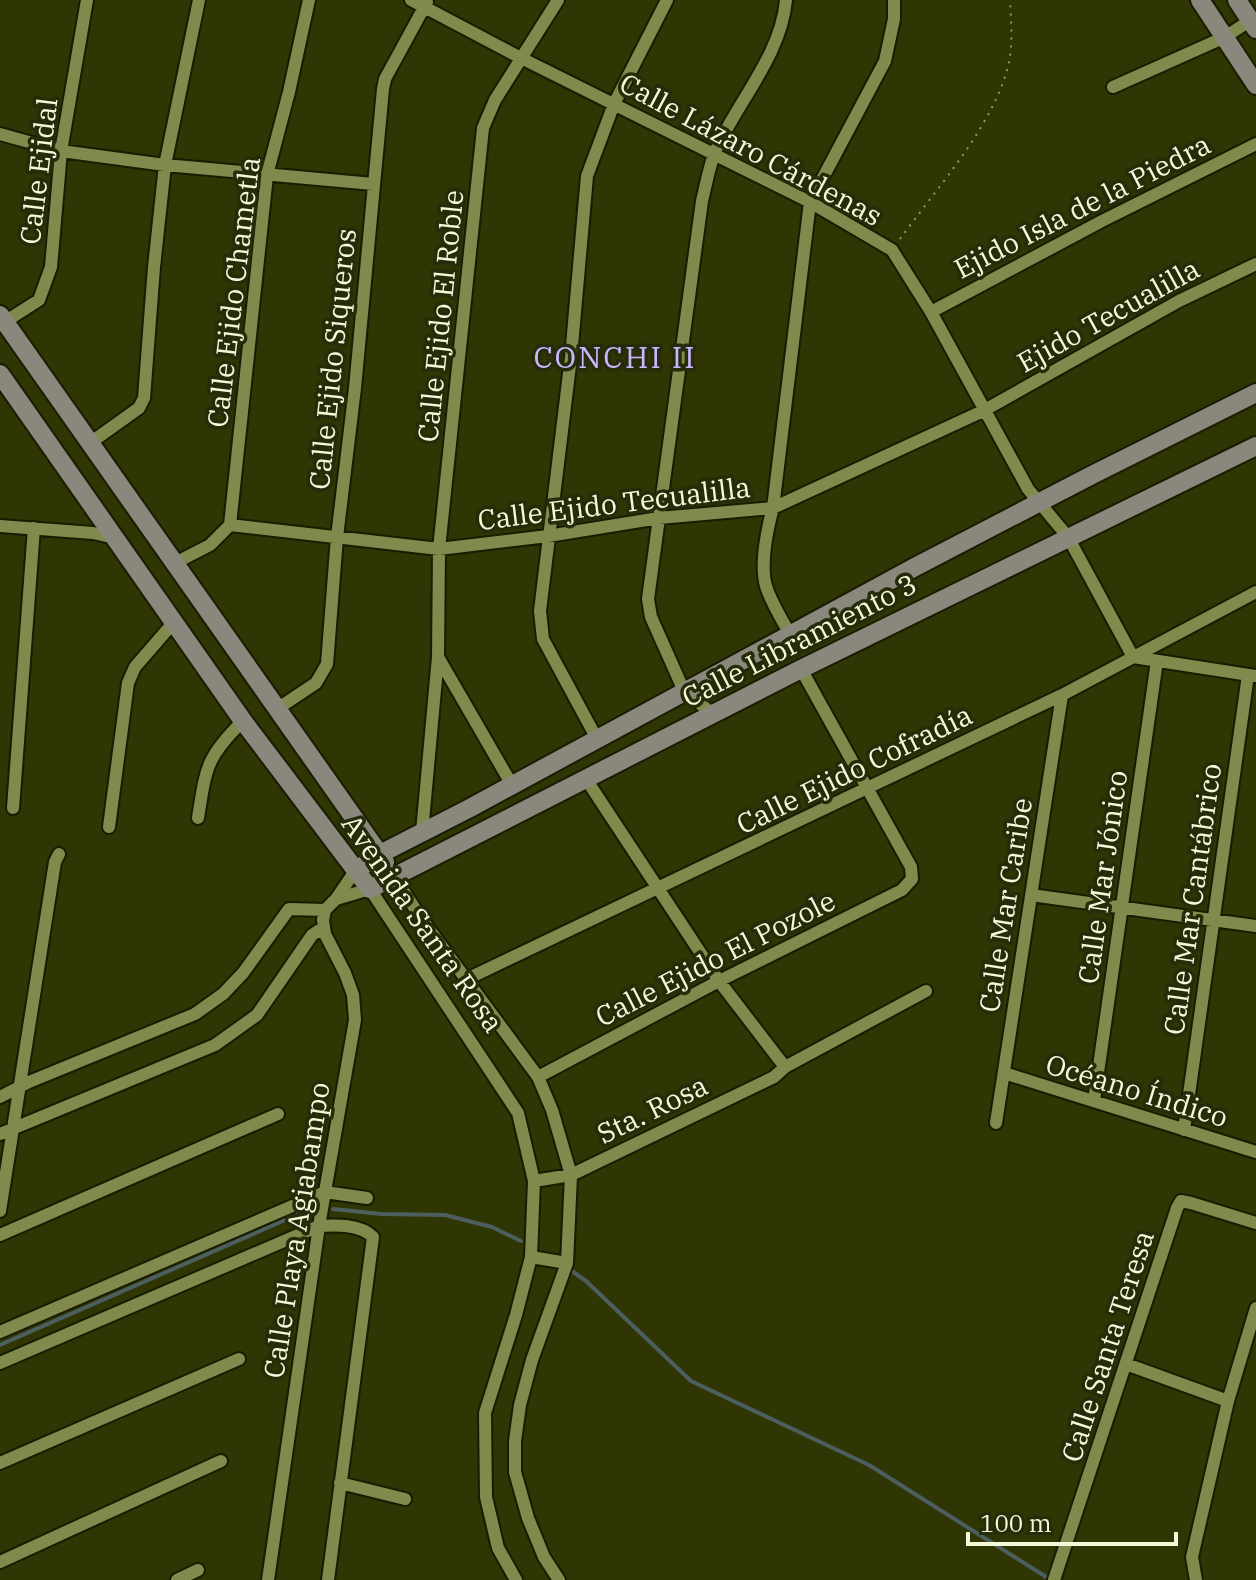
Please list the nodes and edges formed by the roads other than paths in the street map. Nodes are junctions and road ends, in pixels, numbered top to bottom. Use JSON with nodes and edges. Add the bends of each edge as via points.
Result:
{"nodes":[{"id":1,"x":87,"y":0,"type":"edge"},
{"id":2,"x":199,"y":0,"type":"edge"},
{"id":3,"x":309,"y":0,"type":"edge"},
{"id":4,"x":411,"y":0,"type":"edge"},
{"id":5,"x":558,"y":0,"type":"edge"},
{"id":6,"x":667,"y":0,"type":"edge"},
{"id":7,"x":786,"y":0,"type":"edge"},
{"id":8,"x":894,"y":0,"type":"edge"},
{"id":9,"x":1200,"y":0,"type":"edge"},
{"id":10,"x":1237,"y":0,"type":"edge"},
{"id":11,"x":426,"y":4,"type":"edge"},
{"id":12,"x":1254,"y":22,"type":"edge"},
{"id":13,"x":1225,"y":37,"type":"junction"},
{"id":14,"x":519,"y":57,"type":"junction"},
{"id":15,"x":1256,"y":85,"type":"edge"},
{"id":16,"x":1113,"y":87,"type":"dead end"},
{"id":17,"x":614,"y":104,"type":"junction"},
{"id":18,"x":0,"y":134,"type":"edge"},
{"id":19,"x":1256,"y":144,"type":"edge"},
{"id":20,"x":61,"y":151,"type":"junction"},
{"id":21,"x":714,"y":154,"type":"junction"},
{"id":22,"x":165,"y":165,"type":"junction"},
{"id":23,"x":267,"y":175,"type":"junction"},
{"id":24,"x":373,"y":184,"type":"junction"},
{"id":25,"x":810,"y":202,"type":"junction"},
{"id":26,"x":1256,"y":264,"type":"edge"},
{"id":27,"x":931,"y":312,"type":"junction"},
{"id":28,"x":2,"y":321,"type":"edge"},
{"id":29,"x":0,"y":374,"type":"edge"},
{"id":30,"x":5,"y":390,"type":"edge"},
{"id":31,"x":1256,"y":393,"type":"edge"},
{"id":32,"x":983,"y":411,"type":"junction"},
{"id":33,"x":90,"y":443,"type":"junction"},
{"id":34,"x":1256,"y":446,"type":"edge"},
{"id":35,"x":1040,"y":503,"type":"junction"},
{"id":36,"x":773,"y":508,"type":"junction"},
{"id":37,"x":659,"y":518,"type":"junction"},
{"id":38,"x":230,"y":525,"type":"junction"},
{"id":39,"x":0,"y":526,"type":"edge"},
{"id":40,"x":34,"y":528,"type":"junction"},
{"id":41,"x":548,"y":536,"type":"junction"},
{"id":42,"x":337,"y":537,"type":"junction"},
{"id":43,"x":1068,"y":537,"type":"junction"},
{"id":44,"x":118,"y":539,"type":"junction"},
{"id":45,"x":439,"y":549,"type":"junction"},
{"id":46,"x":175,"y":563,"type":"junction"},
{"id":47,"x":1256,"y":592,"type":"edge"},
{"id":48,"x":174,"y":622,"type":"junction"},
{"id":49,"x":790,"y":634,"type":"junction"},
{"id":50,"x":438,"y":657,"type":"junction"},
{"id":51,"x":1133,"y":657,"type":"junction"},
{"id":52,"x":1157,"y":661,"type":"junction"},
{"id":53,"x":801,"y":669,"type":"junction"},
{"id":54,"x":1252,"y":675,"type":"edge"},
{"id":55,"x":684,"y":691,"type":"junction"},
{"id":56,"x":1062,"y":695,"type":"junction"},
{"id":57,"x":277,"y":709,"type":"junction"},
{"id":58,"x":713,"y":714,"type":"junction"},
{"id":59,"x":243,"y":721,"type":"junction"},
{"id":60,"x":597,"y":739,"type":"junction"},
{"id":61,"x":586,"y":779,"type":"junction"},
{"id":62,"x":512,"y":785,"type":"junction"},
{"id":63,"x":868,"y":789,"type":"junction"},
{"id":64,"x":13,"y":808,"type":"dead end"},
{"id":65,"x":198,"y":818,"type":"dead end"},
{"id":66,"x":109,"y":827,"type":"dead end"},
{"id":67,"x":422,"y":832,"type":"junction"},
{"id":68,"x":59,"y":854,"type":"dead end"},
{"id":69,"x":380,"y":854,"type":"junction"},
{"id":70,"x":355,"y":871,"type":"junction"},
{"id":71,"x":395,"y":878,"type":"junction"},
{"id":72,"x":370,"y":889,"type":"junction"},
{"id":73,"x":658,"y":889,"type":"junction"},
{"id":74,"x":1031,"y":895,"type":"junction"},
{"id":75,"x":336,"y":899,"type":"junction"},
{"id":76,"x":1121,"y":907,"type":"junction"},
{"id":77,"x":325,"y":910,"type":"junction"},
{"id":78,"x":1213,"y":920,"type":"junction"},
{"id":79,"x":1256,"y":926,"type":"edge"},
{"id":80,"x":324,"y":927,"type":"junction"},
{"id":81,"x":467,"y":979,"type":"junction"},
{"id":82,"x":719,"y":981,"type":"junction"},
{"id":83,"x":926,"y":991,"type":"dead end"},
{"id":84,"x":785,"y":1067,"type":"junction"},
{"id":85,"x":1004,"y":1073,"type":"junction"},
{"id":86,"x":538,"y":1077,"type":"junction"},
{"id":87,"x":17,"y":1088,"type":"junction"},
{"id":88,"x":0,"y":1097,"type":"edge"},
{"id":89,"x":1094,"y":1101,"type":"junction"},
{"id":90,"x":278,"y":1114,"type":"dead end"},
{"id":91,"x":996,"y":1123,"type":"dead end"},
{"id":92,"x":1184,"y":1130,"type":"junction"},
{"id":93,"x":6,"y":1132,"type":"edge"},
{"id":94,"x":1256,"y":1152,"type":"edge"},
{"id":95,"x":571,"y":1175,"type":"junction"},
{"id":96,"x":534,"y":1181,"type":"junction"},
{"id":97,"x":325,"y":1192,"type":"junction"},
{"id":98,"x":367,"y":1198,"type":"dead end"},
{"id":99,"x":0,"y":1211,"type":"edge"},
{"id":100,"x":1256,"y":1223,"type":"edge"},
{"id":101,"x":319,"y":1226,"type":"junction"},
{"id":102,"x":0,"y":1235,"type":"edge"},
{"id":103,"x":531,"y":1257,"type":"junction"},
{"id":104,"x":567,"y":1263,"type":"junction"},
{"id":105,"x":1256,"y":1308,"type":"edge"},
{"id":106,"x":0,"y":1332,"type":"edge"},
{"id":107,"x":239,"y":1359,"type":"dead end"},
{"id":108,"x":0,"y":1363,"type":"edge"},
{"id":109,"x":1126,"y":1364,"type":"junction"},
{"id":110,"x":1228,"y":1401,"type":"junction"},
{"id":111,"x":221,"y":1461,"type":"dead end"},
{"id":112,"x":0,"y":1463,"type":"edge"},
{"id":113,"x":340,"y":1483,"type":"junction"},
{"id":114,"x":405,"y":1499,"type":"dead end"},
{"id":115,"x":0,"y":1562,"type":"edge"},
{"id":116,"x":198,"y":1570,"type":"dead end"},
{"id":117,"x":177,"y":1580,"type":"edge"},
{"id":118,"x":268,"y":1580,"type":"edge"},
{"id":119,"x":328,"y":1580,"type":"edge"},
{"id":120,"x":516,"y":1580,"type":"edge"},
{"id":121,"x":559,"y":1580,"type":"edge"},
{"id":122,"x":1054,"y":1580,"type":"edge"},
{"id":123,"x":1196,"y":1580,"type":"edge"}],
"edges":[{"from":1,"to":20,"type":"street","name":"Calle Ejidal"},
{"from":2,"to":22,"type":"street"},
{"from":3,"to":23,"type":"street","name":"Calle Ejido Chametla"},
{"from":4,"to":11,"type":"street","name":"Calle Lázaro Cárdenas"},
{"from":5,"to":14,"type":"street","name":"Calle Ejido El Roble"},
{"from":6,"to":17,"type":"street"},
{"from":7,"to":21,"type":"street","via":[[774,44]]},
{"from":8,"to":25,"type":"street","via":[[885,61]]},
{"from":9,"to":13,"type":"street"},
{"from":10,"to":12,"type":"street"},
{"from":11,"to":14,"type":"street","name":"Calle Lázaro Cárdenas"},
{"from":11,"to":24,"type":"street","name":"Calle Ejido Siqueros","via":[[385,79]]},
{"from":12,"to":13,"type":"street"},
{"from":13,"to":15,"type":"street"},
{"from":13,"to":16,"type":"street"},
{"from":14,"to":17,"type":"street","name":"Calle Lázaro Cárdenas"},
{"from":14,"to":45,"type":"street","name":"Calle Ejido El Roble","via":[[483,128]]},
{"from":17,"to":21,"type":"street","name":"Calle Lázaro Cárdenas"},
{"from":17,"to":41,"type":"street","via":[[587,176]]},
{"from":18,"to":20,"type":"street"},
{"from":19,"to":27,"type":"street","name":"Ejido Isla de la Piedra"},
{"from":20,"to":22,"type":"street"},
{"from":20,"to":28,"type":"street","name":"Calle Ejidal","via":[[51,267],[44,290],[39,300]]},
{"from":21,"to":25,"type":"street","name":"Calle Lázaro Cárdenas"},
{"from":21,"to":37,"type":"street","via":[[702,201]]},
{"from":22,"to":23,"type":"street"},
{"from":22,"to":33,"type":"street","via":[[143,402]]},
{"from":23,"to":24,"type":"street"},
{"from":23,"to":38,"type":"street","name":"Calle Ejido Chametla"},
{"from":24,"to":42,"type":"street","name":"Calle Ejido Siqueros"},
{"from":25,"to":27,"type":"street","name":"Calle Lázaro Cárdenas","via":[[892,250]]},
{"from":25,"to":36,"type":"street"},
{"from":26,"to":32,"type":"street","name":"Ejido Tecualilla"},
{"from":27,"to":32,"type":"street","name":"Calle Lázaro Cárdenas"},
{"from":28,"to":33,"type":"street","name":"Avenida Santa Rosa"},
{"from":29,"to":30,"type":"street","name":"Avenida Santa Rosa"},
{"from":30,"to":44,"type":"street","name":"Avenida Santa Rosa"},
{"from":31,"to":35,"type":"street","name":"Calle Libramiento 3"},
{"from":32,"to":35,"type":"street","name":"Calle Lázaro Cárdenas"},
{"from":32,"to":36,"type":"street","name":"Calle Ejido Tecualilla"},
{"from":33,"to":46,"type":"street","name":"Avenida Santa Rosa"},
{"from":34,"to":43,"type":"street","name":"Calle Libramiento 3"},
{"from":35,"to":43,"type":"street","name":"Calle Lázaro Cárdenas"},
{"from":35,"to":49,"type":"street","name":"Calle Libramiento 3"},
{"from":36,"to":37,"type":"street","name":"Calle Ejido Tecualilla"},
{"from":36,"to":49,"type":"street","via":[[765,587]]},
{"from":37,"to":41,"type":"street","name":"Calle Ejido Tecualilla"},
{"from":37,"to":55,"type":"street","via":[[648,599]]},
{"from":38,"to":42,"type":"street","name":"Calle Ejido Tecualilla"},
{"from":38,"to":46,"type":"street","via":[[210,545]]},
{"from":39,"to":40,"type":"street"},
{"from":40,"to":44,"type":"street"},
{"from":40,"to":64,"type":"street"},
{"from":41,"to":45,"type":"street","name":"Calle Ejido Tecualilla"},
{"from":41,"to":60,"type":"street","via":[[540,611],[543,639]]},
{"from":42,"to":45,"type":"street","name":"Calle Ejido Tecualilla"},
{"from":42,"to":57,"type":"street","name":"Calle Ejido Siqueros","via":[[327,664],[316,683]]},
{"from":43,"to":51,"type":"street","name":"Calle Lázaro Cárdenas"},
{"from":43,"to":53,"type":"street","name":"Calle Libramiento 3"},
{"from":44,"to":48,"type":"street","name":"Avenida Santa Rosa"},
{"from":45,"to":50,"type":"street","name":"Calle Ejido El Roble"},
{"from":46,"to":57,"type":"street","name":"Avenida Santa Rosa"},
{"from":47,"to":51,"type":"street","name":"Calle Ejido Cofradía"},
{"from":48,"to":59,"type":"street","name":"Avenida Santa Rosa"},
{"from":48,"to":66,"type":"street","via":[[135,667],[128,683]]},
{"from":49,"to":55,"type":"street","name":"Calle Libramiento 3"},
{"from":50,"to":62,"type":"street"},
{"from":50,"to":67,"type":"street","name":"Calle Ejido El Roble"},
{"from":51,"to":52,"type":"street"},
{"from":51,"to":56,"type":"street","name":"Calle Ejido Cofradía"},
{"from":52,"to":54,"type":"street"},
{"from":52,"to":76,"type":"street","name":"Calle Mar Jónico"},
{"from":53,"to":58,"type":"street","name":"Calle Libramiento 3"},
{"from":53,"to":63,"type":"street"},
{"from":54,"to":78,"type":"street","name":"Calle Mar Cantábrico"},
{"from":55,"to":58,"type":"street"},
{"from":55,"to":60,"type":"street","name":"Calle Libramiento 3"},
{"from":56,"to":63,"type":"street","name":"Calle Ejido Cofradía"},
{"from":56,"to":74,"type":"street","name":"Calle Mar Caribe"},
{"from":57,"to":69,"type":"street","name":"Avenida Santa Rosa"},
{"from":58,"to":61,"type":"street","name":"Calle Libramiento 3"},
{"from":59,"to":65,"type":"street","via":[[210,758]]},
{"from":59,"to":70,"type":"street","name":"Avenida Santa Rosa"},
{"from":60,"to":62,"type":"street","name":"Calle Libramiento 3"},
{"from":61,"to":71,"type":"street","name":"Calle Libramiento 3"},
{"from":61,"to":73,"type":"street"},
{"from":62,"to":67,"type":"street","name":"Calle Libramiento 3"},
{"from":63,"to":73,"type":"street","name":"Calle Ejido Cofradía"},
{"from":63,"to":82,"type":"street","name":"Calle Ejido El Pozole","via":[[911,867],[912,879],[902,890]]},
{"from":67,"to":69,"type":"street","name":"Calle Libramiento 3"},
{"from":68,"to":87,"type":"street"},
{"from":69,"to":70,"type":"street","name":"Calle Libramiento 3"},
{"from":69,"to":71,"type":"street","name":"Avenida Santa Rosa"},
{"from":70,"to":72,"type":"street","name":"Avenida Santa Rosa"},
{"from":70,"to":75,"type":"street"},
{"from":71,"to":72,"type":"street","name":"Calle Libramiento 3"},
{"from":71,"to":81,"type":"street","name":"Avenida Santa Rosa"},
{"from":72,"to":75,"type":"street"},
{"from":72,"to":96,"type":"street","name":"Avenida Santa Rosa","via":[[518,1113]]},
{"from":73,"to":81,"type":"street","name":"Calle Ejido Cofradía"},
{"from":73,"to":82,"type":"street"},
{"from":74,"to":76,"type":"street"},
{"from":74,"to":85,"type":"street","name":"Calle Mar Caribe"},
{"from":75,"to":77,"type":"street"},
{"from":76,"to":78,"type":"street"},
{"from":76,"to":89,"type":"street","name":"Calle Mar Jónico"},
{"from":77,"to":80,"type":"street","name":"Calle Playa Agiabampo"},
{"from":77,"to":87,"type":"street","via":[[289,909],[243,973],[195,1014]]},
{"from":78,"to":79,"type":"street"},
{"from":78,"to":92,"type":"street","name":"Calle Mar Cantábrico"},
{"from":80,"to":93,"type":"street","via":[[312,935],[257,1015],[215,1045]]},
{"from":80,"to":97,"type":"street","name":"Calle Playa Agiabampo","via":[[353,995],[355,1020]]},
{"from":81,"to":86,"type":"street","name":"Avenida Santa Rosa"},
{"from":82,"to":84,"type":"street"},
{"from":82,"to":86,"type":"street","name":"Calle Ejido El Pozole"},
{"from":83,"to":84,"type":"street","name":"Sta. Rosa"},
{"from":84,"to":95,"type":"street","name":"Sta. Rosa"},
{"from":85,"to":89,"type":"street","name":"Océano Índico"},
{"from":85,"to":91,"type":"street","name":"Calle Mar Caribe"},
{"from":86,"to":95,"type":"street","name":"Avenida Santa Rosa"},
{"from":87,"to":88,"type":"street"},
{"from":87,"to":93,"type":"street"},
{"from":89,"to":92,"type":"street","name":"Océano Índico"},
{"from":90,"to":102,"type":"street"},
{"from":92,"to":94,"type":"street","name":"Océano Índico"},
{"from":93,"to":99,"type":"street"},
{"from":95,"to":96,"type":"street","name":"Sta. Rosa"},
{"from":95,"to":104,"type":"street","name":"Avenida Santa Rosa"},
{"from":96,"to":103,"type":"street","name":"Avenida Santa Rosa"},
{"from":97,"to":98,"type":"street"},
{"from":97,"to":101,"type":"street","name":"Calle Playa Agiabampo"},
{"from":97,"to":106,"type":"street"},
{"from":100,"to":109,"type":"street","name":"Calle Santa Teresa","via":[[1181,1201]]},
{"from":101,"to":108,"type":"street"},
{"from":101,"to":113,"type":"street","via":[[354,1228],[373,1237]]},
{"from":101,"to":118,"type":"street","name":"Calle Playa Agiabampo"},
{"from":103,"to":104,"type":"street"},
{"from":103,"to":120,"type":"street","name":"Avenida Santa Rosa","via":[[485,1413],[486,1497],[498,1548]]},
{"from":104,"to":121,"type":"street","name":"Avenida Santa Rosa","via":[[532,1360],[515,1441],[515,1472],[536,1540]]},
{"from":105,"to":110,"type":"street"},
{"from":107,"to":112,"type":"street"},
{"from":109,"to":110,"type":"street"},
{"from":109,"to":122,"type":"street","name":"Calle Santa Teresa"},
{"from":110,"to":123,"type":"street","via":[[1192,1557]]},
{"from":111,"to":115,"type":"street"},
{"from":113,"to":114,"type":"street"},
{"from":113,"to":119,"type":"street"},
{"from":116,"to":117,"type":"street"}]}
